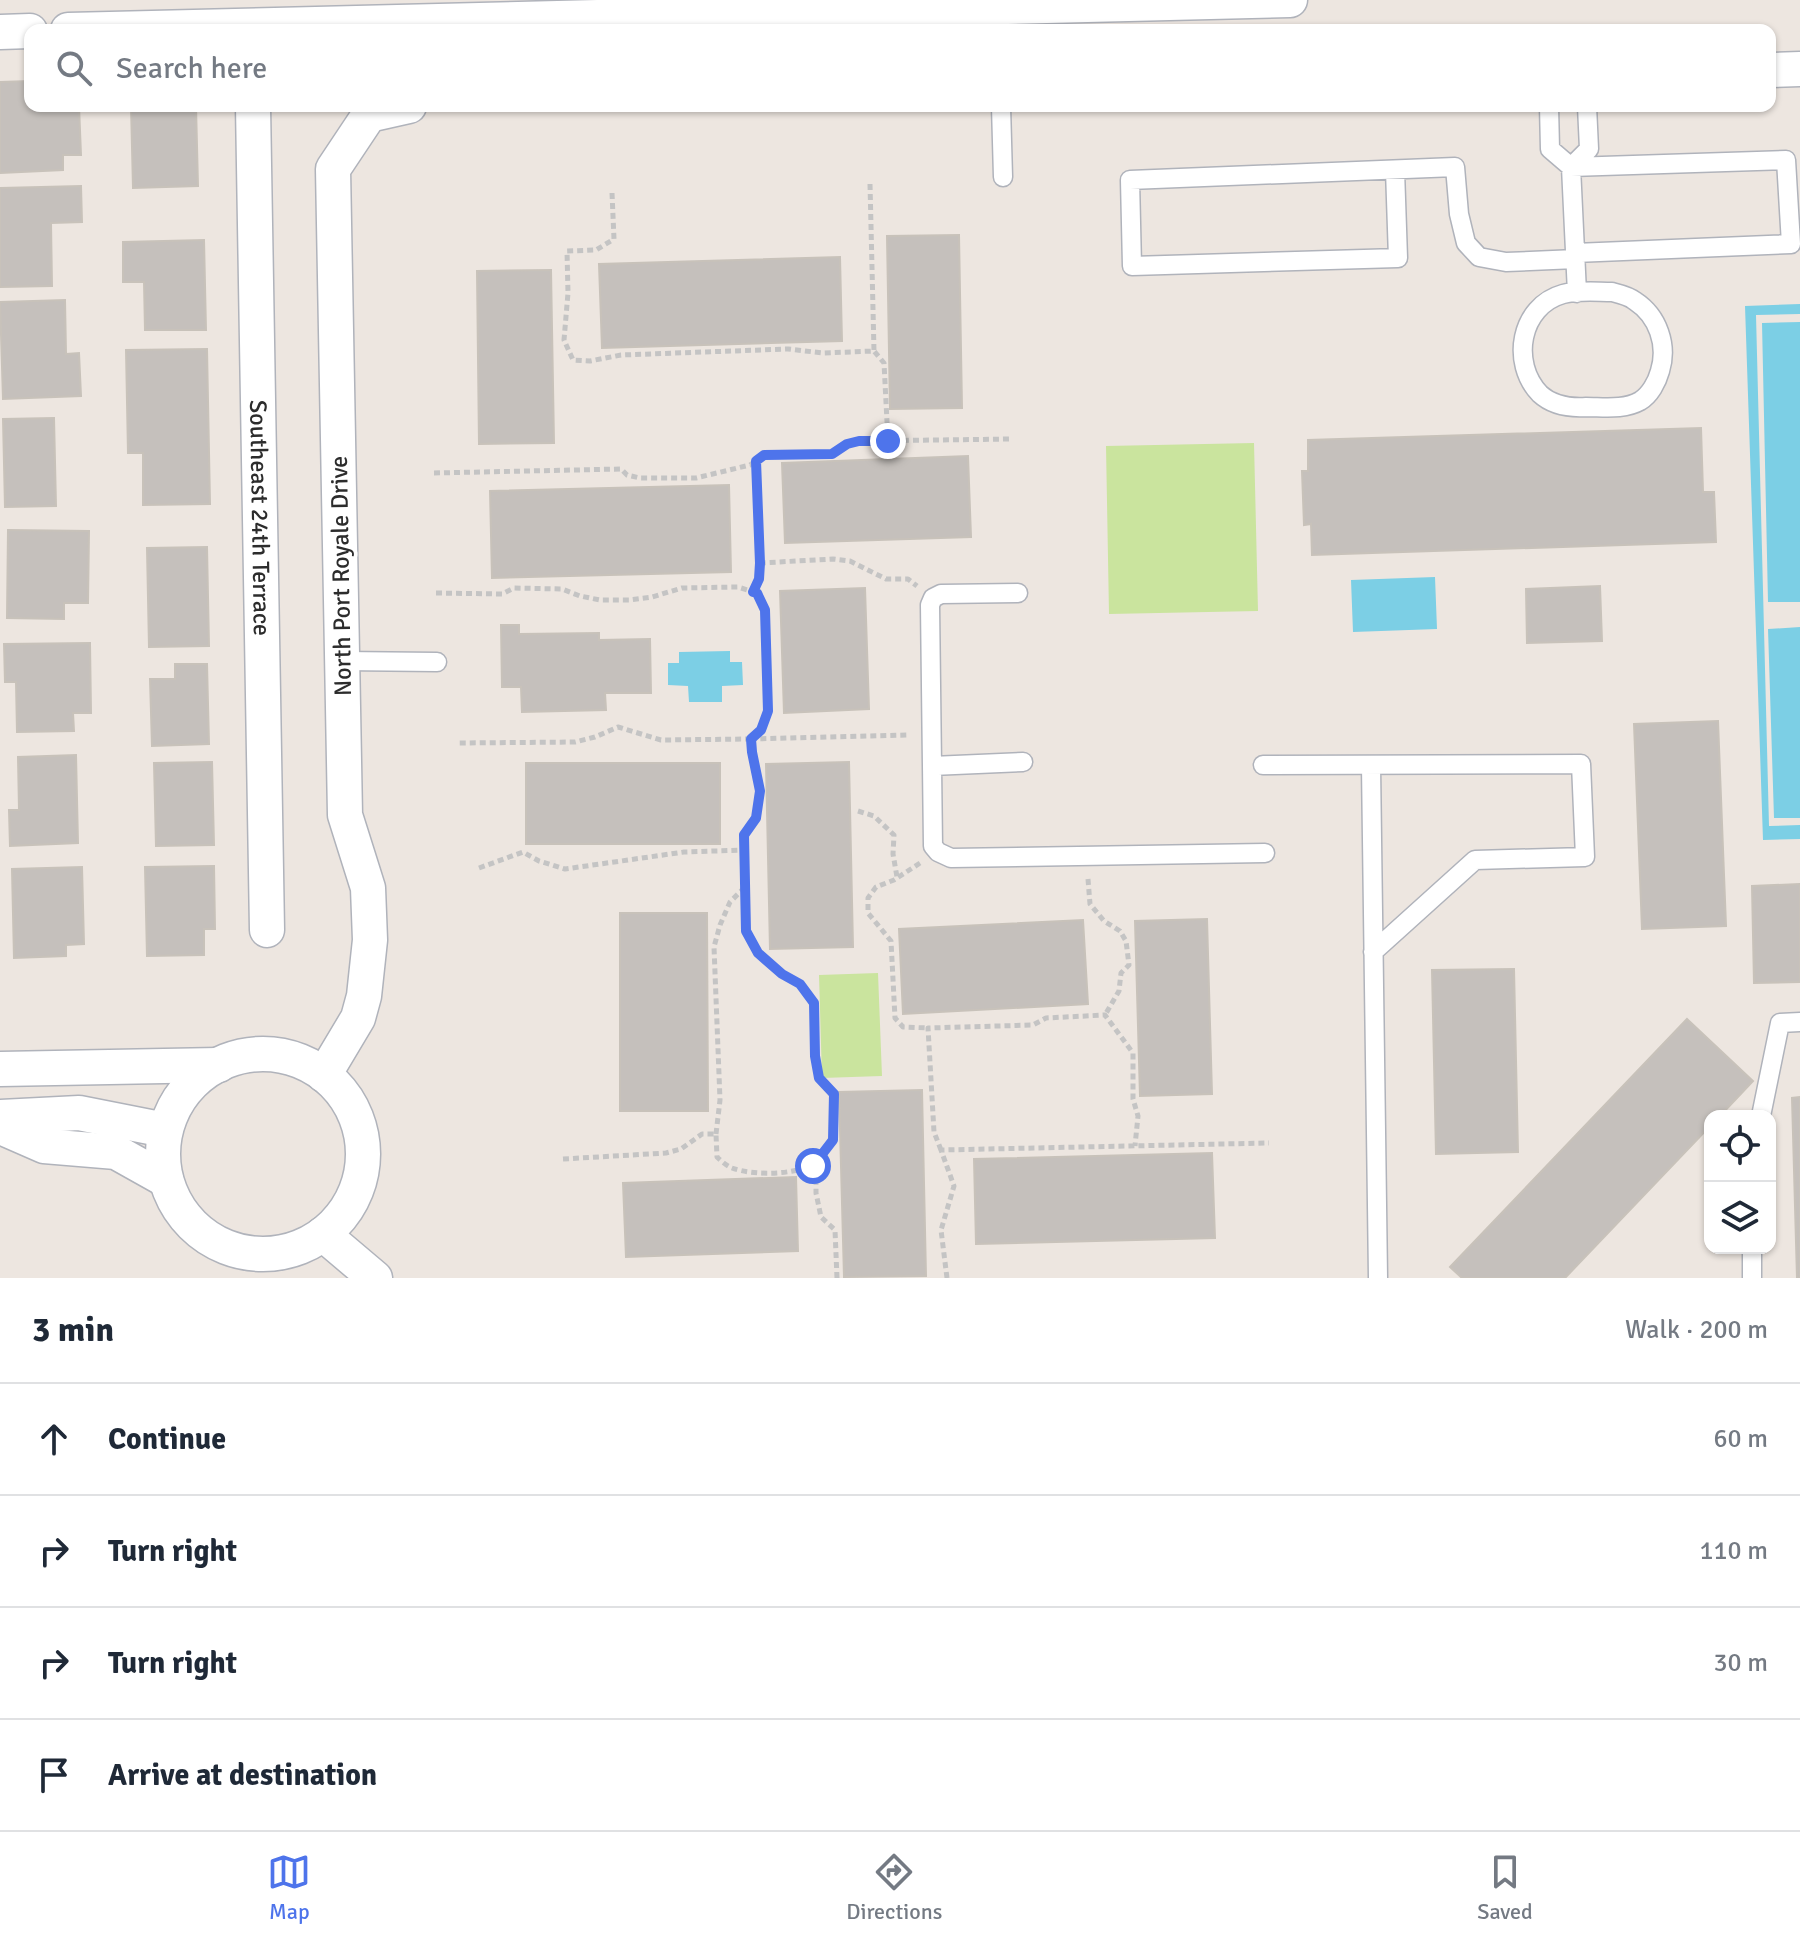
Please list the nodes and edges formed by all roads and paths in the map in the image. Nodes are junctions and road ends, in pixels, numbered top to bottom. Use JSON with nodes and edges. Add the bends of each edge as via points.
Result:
{"nodes":[{"id":1,"x":1290,"y":0,"type":"edge"},
{"id":2,"x":400,"y":24,"type":"edge"},
{"id":3,"x":24,"y":31,"type":"edge"},
{"id":4,"x":0,"y":32,"type":"edge"},
{"id":5,"x":1800,"y":69,"type":"edge"},
{"id":6,"x":1776,"y":70,"type":"edge"},
{"id":7,"x":253,"y":112,"type":"edge"},
{"id":8,"x":382,"y":112,"type":"edge"},
{"id":9,"x":1001,"y":112,"type":"edge"},
{"id":10,"x":1549,"y":112,"type":"edge"},
{"id":11,"x":1587,"y":112,"type":"edge"},
{"id":12,"x":1571,"y":167,"type":"junction"},
{"id":13,"x":1395,"y":170,"type":"junction"},
{"id":14,"x":1003,"y":177,"type":"dead end"},
{"id":15,"x":870,"y":184,"type":"dead end"},
{"id":16,"x":612,"y":193,"type":"dead end"},
{"id":17,"x":1576,"y":256,"type":"junction"},
{"id":18,"x":1577,"y":293,"type":"junction"},
{"id":19,"x":874,"y":351,"type":"junction"},
{"id":20,"x":1012,"y":439,"type":"dead end"},
{"id":21,"x":888,"y":441,"type":"junction"},
{"id":22,"x":756,"y":461,"type":"junction"},
{"id":23,"x":434,"y":473,"type":"dead end"},
{"id":24,"x":760,"y":563,"type":"junction"},
{"id":25,"x":753,"y":592,"type":"junction"},
{"id":26,"x":436,"y":593,"type":"dead end"},
{"id":27,"x":1018,"y":593,"type":"dead end"},
{"id":28,"x":933,"y":598,"type":"junction"},
{"id":29,"x":342,"y":661,"type":"junction"},
{"id":30,"x":437,"y":662,"type":"dead end"},
{"id":31,"x":932,"y":734,"type":"junction"},
{"id":32,"x":751,"y":739,"type":"junction"},
{"id":33,"x":459,"y":743,"type":"dead end"},
{"id":34,"x":1023,"y":762,"type":"dead end"},
{"id":35,"x":1263,"y":765,"type":"dead end"},
{"id":36,"x":932,"y":766,"type":"junction"},
{"id":37,"x":1371,"y":766,"type":"junction"},
{"id":38,"x":858,"y":811,"type":"dead end"},
{"id":39,"x":744,"y":850,"type":"junction"},
{"id":40,"x":938,"y":852,"type":"junction"},
{"id":41,"x":1265,"y":853,"type":"dead end"},
{"id":42,"x":1086,"y":856,"type":"junction"},
{"id":43,"x":479,"y":868,"type":"dead end"},
{"id":44,"x":897,"y":878,"type":"junction"},
{"id":45,"x":745,"y":886,"type":"junction"},
{"id":46,"x":267,"y":930,"type":"dead end"},
{"id":47,"x":1373,"y":952,"type":"junction"},
{"id":48,"x":1105,"y":1015,"type":"junction"},
{"id":49,"x":1800,"y":1022,"type":"edge"},
{"id":50,"x":928,"y":1028,"type":"junction"},
{"id":51,"x":219,"y":1065,"type":"junction"},
{"id":52,"x":57,"y":1068,"type":"junction"},
{"id":53,"x":0,"y":1069,"type":"edge"},
{"id":54,"x":324,"y":1075,"type":"junction"},
{"id":55,"x":1762,"y":1110,"type":"edge"},
{"id":56,"x":59,"y":1114,"type":"junction"},
{"id":57,"x":2,"y":1124,"type":"edge"},
{"id":58,"x":716,"y":1134,"type":"junction"},
{"id":59,"x":1269,"y":1143,"type":"dead end"},
{"id":60,"x":1135,"y":1146,"type":"junction"},
{"id":61,"x":941,"y":1150,"type":"junction"},
{"id":62,"x":164,"y":1154,"type":"junction"},
{"id":63,"x":821,"y":1157,"type":"junction"},
{"id":64,"x":563,"y":1159,"type":"dead end"},
{"id":65,"x":323,"y":1234,"type":"junction"},
{"id":66,"x":1752,"y":1254,"type":"edge"},
{"id":67,"x":375,"y":1278,"type":"edge"},
{"id":68,"x":837,"y":1278,"type":"edge"},
{"id":69,"x":947,"y":1278,"type":"edge"},
{"id":70,"x":1378,"y":1278,"type":"edge"},
{"id":71,"x":1752,"y":1278,"type":"edge"}],
"edges":[{"from":1,"to":2,"type":"street"},
{"from":3,"to":4,"type":"street"},
{"from":5,"to":6,"type":"street"},
{"from":7,"to":46,"type":"street","name":"Southeast 24th Terrace"},
{"from":8,"to":29,"type":"street","name":"North Port Royale Drive","via":[[369,115],[333,169]]},
{"from":9,"to":14,"type":"lane"},
{"from":10,"to":12,"type":"lane","via":[[1550,149]]},
{"from":11,"to":12,"type":"lane","via":[[1589,149]]},
{"from":12,"to":17,"type":"lane"},
{"from":12,"to":17,"type":"lane","via":[[1786,160],[1791,244]]},
{"from":13,"to":13,"type":"lane","via":[[1130,180],[1132,266],[1398,258]]},
{"from":13,"to":17,"type":"lane","via":[[1455,167],[1466,243],[1479,257],[1506,262]]},
{"from":15,"to":19,"type":"path"},
{"from":16,"to":19,"type":"path","via":[[614,239],[596,250],[567,251],[564,340],[573,360],[773,350]]},
{"from":17,"to":18,"type":"lane"},
{"from":18,"to":18,"type":"lane","via":[[1545,303],[1528,323],[1521,348],[1526,373],[1541,395],[1564,408],[1624,407],[1642,400],[1657,382],[1664,359],[1662,337],[1651,316],[1634,300],[1612,292]]},
{"from":19,"to":21,"type":"path","via":[[884,363]]},
{"from":20,"to":21,"type":"path"},
{"from":21,"to":22,"type":"path","via":[[859,441],[832,454],[764,455]]},
{"from":22,"to":23,"type":"path","via":[[696,478],[640,478],[621,469]]},
{"from":22,"to":24,"type":"path"},
{"from":24,"to":25,"type":"path"},
{"from":24,"to":28,"type":"path","via":[[850,561],[886,579],[908,579]]},
{"from":25,"to":26,"type":"path","via":[[738,587],[682,588],[629,600],[600,600],[562,589]]},
{"from":25,"to":32,"type":"path","via":[[765,610],[768,711]]},
{"from":27,"to":28,"type":"lane"},
{"from":28,"to":31,"type":"lane"},
{"from":29,"to":30,"type":"lane"},
{"from":29,"to":54,"type":"street","name":"North Port Royale Drive","via":[[345,815],[368,888],[370,940],[358,1018]]},
{"from":31,"to":32,"type":"path"},
{"from":31,"to":36,"type":"lane"},
{"from":32,"to":33,"type":"path","via":[[661,740],[618,727],[575,742]]},
{"from":32,"to":39,"type":"path","via":[[760,791]]},
{"from":34,"to":36,"type":"lane"},
{"from":35,"to":37,"type":"lane"},
{"from":36,"to":40,"type":"lane","via":[[933,846]]},
{"from":37,"to":47,"type":"lane"},
{"from":37,"to":47,"type":"lane","via":[[1581,764],[1585,857],[1475,860]]},
{"from":38,"to":44,"type":"path","via":[[874,816],[894,835]]},
{"from":39,"to":43,"type":"path","via":[[684,852],[565,869],[523,852]]},
{"from":39,"to":45,"type":"path"},
{"from":40,"to":42,"type":"lane","via":[[951,858]]},
{"from":40,"to":44,"type":"path"},
{"from":41,"to":42,"type":"lane"},
{"from":42,"to":48,"type":"path","via":[[1090,904],[1120,931],[1129,965]]},
{"from":44,"to":50,"type":"path","via":[[876,887],[868,898],[868,913],[891,941],[895,1018],[903,1027]]},
{"from":45,"to":58,"type":"path","via":[[730,902],[714,947],[720,1100]]},
{"from":45,"to":63,"type":"path","via":[[746,931],[758,953],[800,984],[814,1003],[819,1078],[834,1094],[833,1140]]},
{"from":47,"to":70,"type":"lane"},
{"from":48,"to":50,"type":"path","via":[[1046,1018],[1033,1025]]},
{"from":48,"to":60,"type":"path","via":[[1133,1053]]},
{"from":49,"to":55,"type":"lane","via":[[1780,1023]]},
{"from":50,"to":61,"type":"path","via":[[934,1132]]},
{"from":51,"to":52,"type":"street"},
{"from":51,"to":54,"type":"street","via":[[252,1055],[278,1055]]},
{"from":51,"to":62,"type":"street","via":[[187,1088]]},
{"from":52,"to":53,"type":"street"},
{"from":52,"to":56,"type":"street"},
{"from":54,"to":65,"type":"street","via":[[353,1110],[363,1155],[353,1200]]},
{"from":56,"to":57,"type":"street"},
{"from":56,"to":62,"type":"street","via":[[79,1113]]},
{"from":57,"to":62,"type":"street","via":[[102,1131]]},
{"from":58,"to":63,"type":"path","via":[[717,1157],[731,1168],[788,1173],[813,1166]]},
{"from":58,"to":64,"type":"path","via":[[702,1134],[666,1153]]},
{"from":59,"to":60,"type":"path"},
{"from":60,"to":61,"type":"path"},
{"from":61,"to":69,"type":"path","via":[[954,1186],[941,1230]]},
{"from":62,"to":65,"type":"street","via":[[171,1195],[182,1215],[216,1243],[260,1254],[303,1246]]},
{"from":63,"to":68,"type":"path","via":[[816,1193],[821,1217],[835,1230]]},
{"from":65,"to":67,"type":"street"},
{"from":66,"to":71,"type":"lane"}]}
